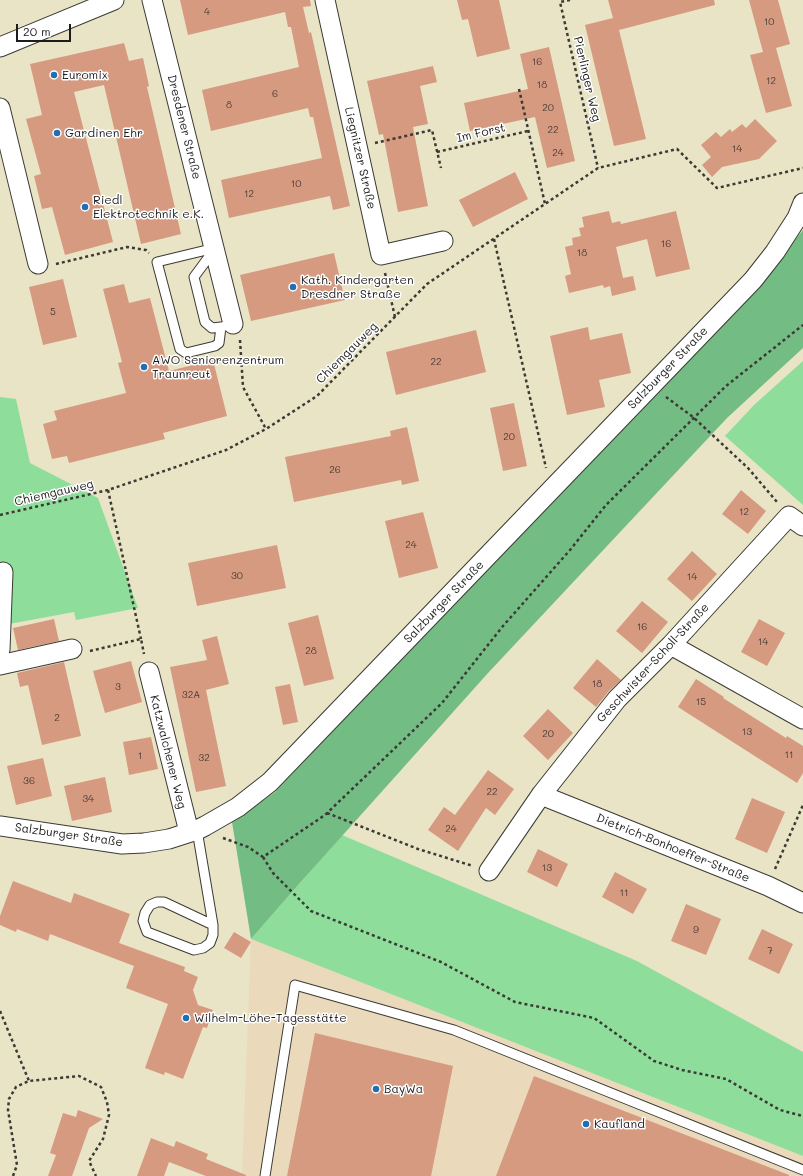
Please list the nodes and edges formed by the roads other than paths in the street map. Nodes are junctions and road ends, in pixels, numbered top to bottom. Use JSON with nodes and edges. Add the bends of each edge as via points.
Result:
{"nodes":[{"id":1,"x":114,"y":0,"type":"edge"},
{"id":2,"x":152,"y":0,"type":"edge"},
{"id":3,"x":325,"y":0,"type":"edge"},
{"id":4,"x":91,"y":5,"type":"edge"},
{"id":5,"x":0,"y":47,"type":"edge"},
{"id":6,"x":0,"y":108,"type":"edge"},
{"id":7,"x":801,"y":214,"type":"edge"},
{"id":8,"x":442,"y":241,"type":"dead end"},
{"id":9,"x":215,"y":248,"type":"junction"},
{"id":10,"x":38,"y":264,"type":"road end"},
{"id":11,"x":227,"y":326,"type":"junction"},
{"id":12,"x":796,"y":521,"type":"edge"},
{"id":13,"x":3,"y":572,"type":"dead end"},
{"id":14,"x":671,"y":645,"type":"junction"},
{"id":15,"x":72,"y":649,"type":"road end"},
{"id":16,"x":0,"y":650,"type":"edge"},
{"id":17,"x":0,"y":665,"type":"edge"},
{"id":18,"x":149,"y":672,"type":"road end"},
{"id":19,"x":803,"y":719,"type":"edge"},
{"id":20,"x":541,"y":795,"type":"junction"},
{"id":21,"x":0,"y":826,"type":"edge"},
{"id":22,"x":197,"y":830,"type":"junction"},
{"id":23,"x":489,"y":871,"type":"road end"},
{"id":24,"x":803,"y":903,"type":"edge"},
{"id":25,"x":213,"y":925,"type":"junction"},
{"id":26,"x":803,"y":1170,"type":"edge"},
{"id":27,"x":265,"y":1176,"type":"edge"}],
"edges":[{"from":1,"to":4,"type":"street"},
{"from":2,"to":9,"type":"street","name":"Dresdener Straße"},
{"from":3,"to":8,"type":"street","name":"Liegnitzer Straße","via":[[381,255]]},
{"from":4,"to":5,"type":"street"},
{"from":6,"to":10,"type":"street"},
{"from":7,"to":22,"type":"street","name":"Salzburger Straße","via":[[753,280],[270,782],[238,807]]},
{"from":9,"to":11,"type":"street","name":"Dresdener Straße"},
{"from":9,"to":11,"type":"lane","via":[[194,277],[205,322],[212,328]]},
{"from":9,"to":11,"type":"lane","via":[[157,262],[180,349],[186,353],[215,346]]},
{"from":12,"to":14,"type":"street","name":"Geschwister-Scholl-Straße"},
{"from":13,"to":16,"type":"street"},
{"from":14,"to":19,"type":"street"},
{"from":14,"to":20,"type":"street","name":"Geschwister-Scholl-Straße","via":[[617,699]]},
{"from":15,"to":17,"type":"street"},
{"from":18,"to":22,"type":"street","name":"Katzwalchener Weg"},
{"from":20,"to":23,"type":"street","name":"Geschwister-Scholl-Straße"},
{"from":20,"to":24,"type":"street","name":"Dietrich-Bonhoeffer-Straße","via":[[768,886]]},
{"from":21,"to":22,"type":"street","name":"Salzburger Straße","via":[[122,844],[169,838]]},
{"from":22,"to":25,"type":"lane"},
{"from":25,"to":25,"type":"lane","via":[[164,902],[150,905],[143,921],[147,932],[194,950],[204,948],[210,943]]},
{"from":26,"to":27,"type":"lane","via":[[454,1030],[295,985]]}]}
